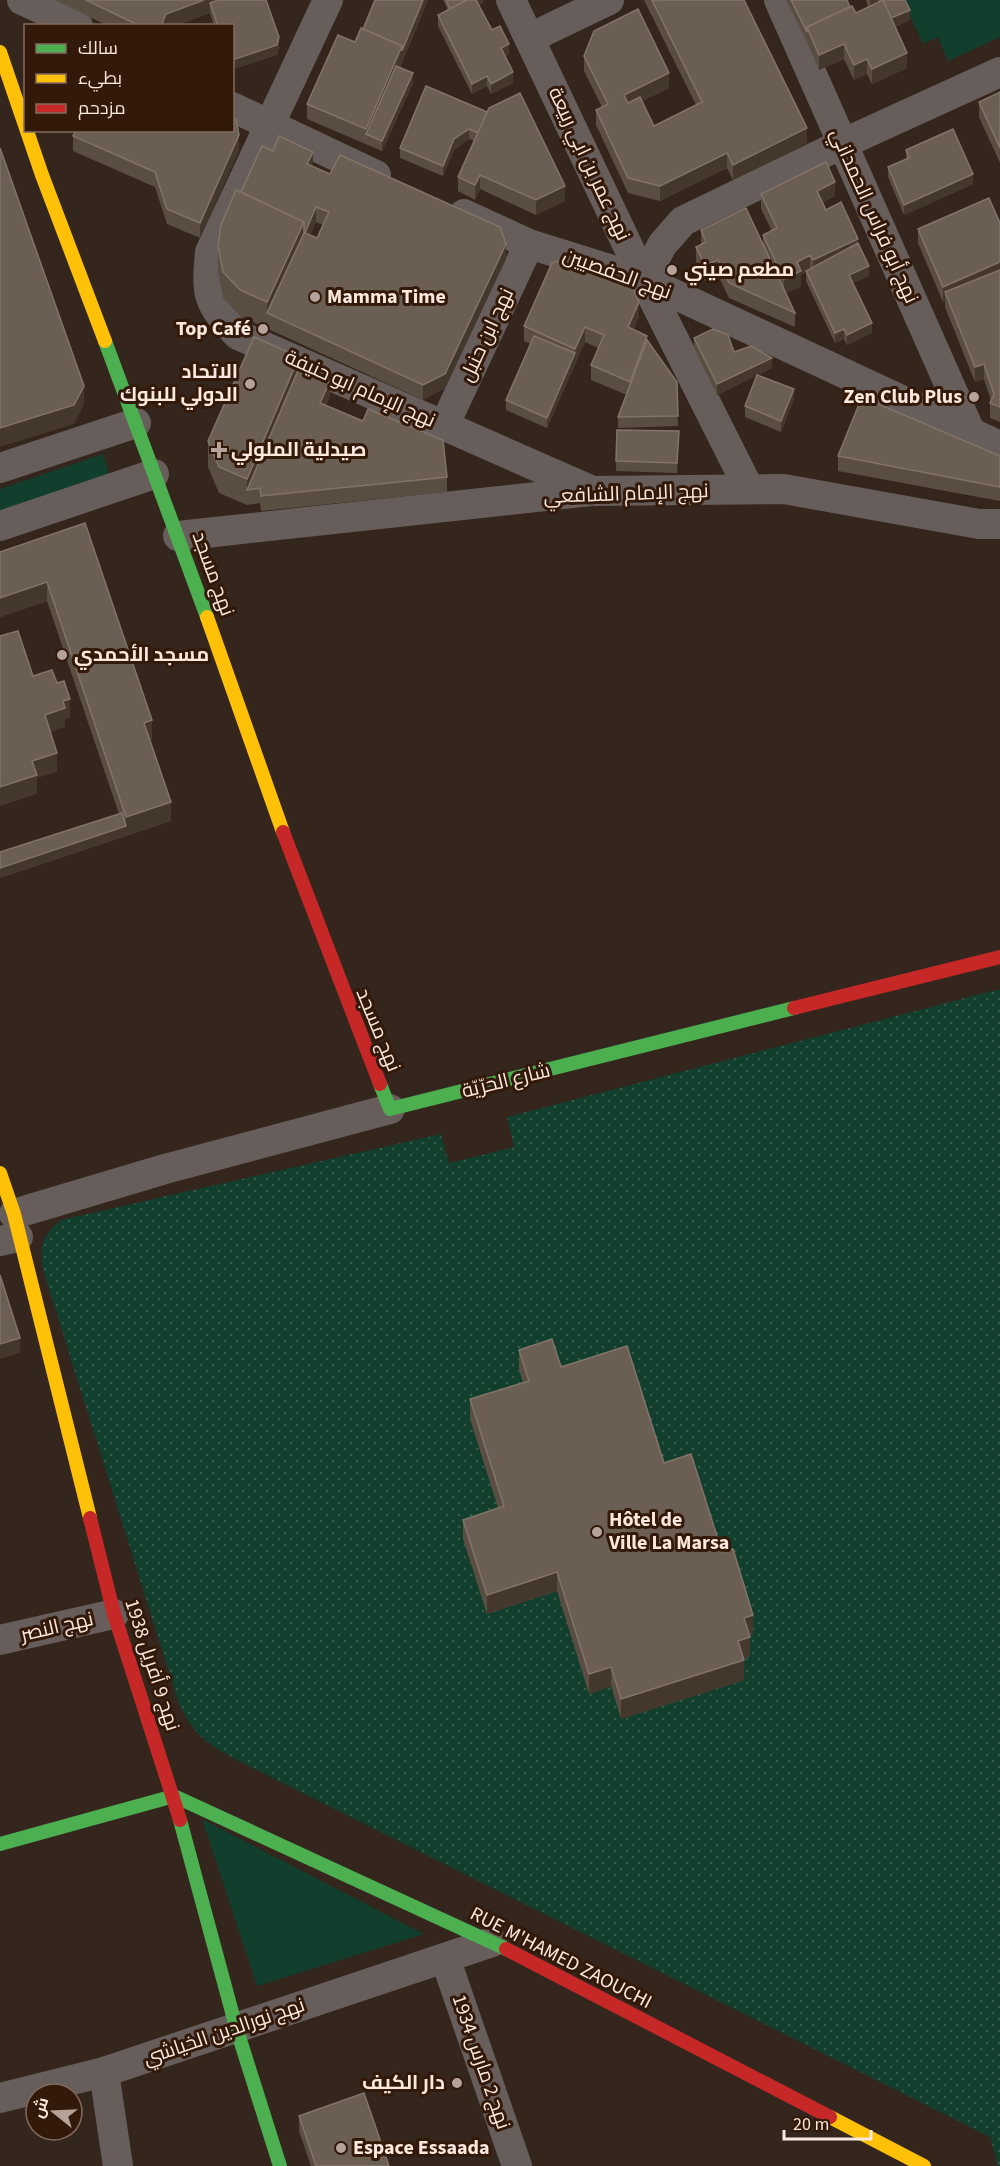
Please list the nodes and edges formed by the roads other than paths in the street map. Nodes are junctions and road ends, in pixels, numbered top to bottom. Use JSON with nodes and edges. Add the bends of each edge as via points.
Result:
{"nodes":[{"id":1,"x":22,"y":0,"type":"edge"},
{"id":2,"x":328,"y":0,"type":"edge"},
{"id":3,"x":511,"y":0,"type":"edge"},
{"id":4,"x":609,"y":0,"type":"edge"},
{"id":5,"x":779,"y":0,"type":"edge"},
{"id":6,"x":74,"y":24,"type":"edge"},
{"id":7,"x":530,"y":39,"type":"junction"},
{"id":8,"x":0,"y":52,"type":"edge"},
{"id":9,"x":1000,"y":72,"type":"edge"},
{"id":10,"x":234,"y":108,"type":"edge"},
{"id":11,"x":24,"y":126,"type":"edge"},
{"id":12,"x":270,"y":127,"type":"junction"},
{"id":13,"x":26,"y":132,"type":"edge"},
{"id":14,"x":47,"y":132,"type":"edge"},
{"id":15,"x":842,"y":144,"type":"junction"},
{"id":16,"x":35,"y":160,"type":"junction"},
{"id":17,"x":400,"y":185,"type":"edge"},
{"id":18,"x":443,"y":205,"type":"edge"},
{"id":19,"x":529,"y":244,"type":"junction"},
{"id":20,"x":644,"y":280,"type":"junction"},
{"id":21,"x":136,"y":423,"type":"junction"},
{"id":22,"x":444,"y":426,"type":"junction"},
{"id":23,"x":970,"y":431,"type":"junction"},
{"id":24,"x":1000,"y":446,"type":"edge"},
{"id":25,"x":0,"y":468,"type":"edge"},
{"id":26,"x":153,"y":474,"type":"junction"},
{"id":27,"x":749,"y":489,"type":"junction"},
{"id":28,"x":591,"y":490,"type":"junction"},
{"id":29,"x":1000,"y":524,"type":"edge"},
{"id":30,"x":0,"y":526,"type":"edge"},
{"id":31,"x":178,"y":536,"type":"junction"},
{"id":32,"x":1000,"y":957,"type":"edge"},
{"id":33,"x":390,"y":1109,"type":"junction"},
{"id":34,"x":0,"y":1173,"type":"edge"},
{"id":35,"x":11,"y":1231,"type":"edge"},
{"id":36,"x":114,"y":1614,"type":"junction"},
{"id":37,"x":0,"y":1640,"type":"edge"},
{"id":38,"x":174,"y":1796,"type":"junction"},
{"id":39,"x":0,"y":1844,"type":"edge"},
{"id":40,"x":492,"y":1942,"type":"junction"},
{"id":41,"x":445,"y":1958,"type":"junction"},
{"id":42,"x":236,"y":2027,"type":"junction"},
{"id":43,"x":104,"y":2072,"type":"junction"},
{"id":44,"x":0,"y":2098,"type":"edge"},
{"id":45,"x":118,"y":2166,"type":"edge"},
{"id":46,"x":280,"y":2166,"type":"edge"},
{"id":47,"x":517,"y":2166,"type":"edge"},
{"id":48,"x":924,"y":2166,"type":"edge"}],
"edges":[{"from":1,"to":6,"type":"street"},
{"from":2,"to":12,"type":"street","name":"نهج الإمام ابو حنيفة"},
{"from":3,"to":7,"type":"street","name":"نهج عمر بن ابي ربيعة"},
{"from":4,"to":7,"type":"street"},
{"from":5,"to":15,"type":"street","name":"نهج أبو فراس الحمداني"},
{"from":7,"to":20,"type":"street","name":"نهج عمر بن ابي ربيعة"},
{"from":8,"to":11,"type":"street","name":"نهج مسجد"},
{"from":9,"to":15,"type":"street"},
{"from":10,"to":12,"type":"street"},
{"from":12,"to":17,"type":"street"},
{"from":12,"to":22,"type":"street","name":"نهج الإمام ابو حنيفة","via":[[210,252],[207,285],[211,302],[238,334]]},
{"from":13,"to":16,"type":"street","name":"نهج مسجد"},
{"from":14,"to":16,"type":"street"},
{"from":15,"to":20,"type":"street","via":[[683,221],[662,245]]},
{"from":15,"to":23,"type":"street","name":"نهج أبو فراس الحمداني"},
{"from":16,"to":21,"type":"street","name":"نهج مسجد"},
{"from":18,"to":19,"type":"street","name":"نهج الحفصيين"},
{"from":19,"to":20,"type":"street","name":"نهج الحفصيين"},
{"from":19,"to":22,"type":"street","name":"نهج ابن حنبل"},
{"from":20,"to":23,"type":"street","name":"نهج الحفصيين"},
{"from":20,"to":27,"type":"street","name":"نهج عمر بن ابي ربيعة"},
{"from":21,"to":25,"type":"street"},
{"from":21,"to":26,"type":"street","name":"نهج مسجد"},
{"from":22,"to":28,"type":"street","name":"نهج الإمام ابو حنيفة"},
{"from":23,"to":24,"type":"street","name":"نهج الحفصيين"},
{"from":26,"to":30,"type":"street"},
{"from":26,"to":31,"type":"street","name":"نهج مسجد"},
{"from":27,"to":28,"type":"street","name":"نهج الإمام الشافعي"},
{"from":27,"to":29,"type":"street","name":"نهج الإمام الشافعي","via":[[784,489],[979,524]]},
{"from":28,"to":31,"type":"street","name":"نهج الإمام الشافعي"},
{"from":31,"to":33,"type":"street","name":"نهج مسجد","via":[[345,1003]]},
{"from":32,"to":33,"type":"street","name":"شارع الحرّيّة"},
{"from":33,"to":35,"type":"street","name":"شارع الحرّيّة","via":[[165,1169]]},
{"from":34,"to":35,"type":"street","name":"نهج 9 أفريل 1938"},
{"from":35,"to":36,"type":"street","name":"نهج 9 أفريل 1938"},
{"from":36,"to":37,"type":"street","name":"نهج النصر"},
{"from":36,"to":38,"type":"street","name":"نهج 9 أفريل 1938"},
{"from":38,"to":39,"type":"street"},
{"from":38,"to":40,"type":"street","name":"RUE M'HAMED ZAOUCHI"},
{"from":38,"to":42,"type":"street","name":"نهج 9 أفريل 1938"},
{"from":40,"to":41,"type":"street","name":"نهج نورالدين الخياشي"},
{"from":40,"to":48,"type":"street","name":"RUE M'HAMED ZAOUCHI"},
{"from":41,"to":42,"type":"street","name":"نهج نورالدين الخياشي"},
{"from":41,"to":47,"type":"street","name":"نهج 2 مارس 1934"},
{"from":42,"to":43,"type":"street","name":"نهج نورالدين الخياشي"},
{"from":42,"to":46,"type":"street","name":"نهج 9 أفريل 1938"},
{"from":43,"to":44,"type":"street","name":"نهج نورالدين الخياشي"},
{"from":43,"to":45,"type":"street"}]}
